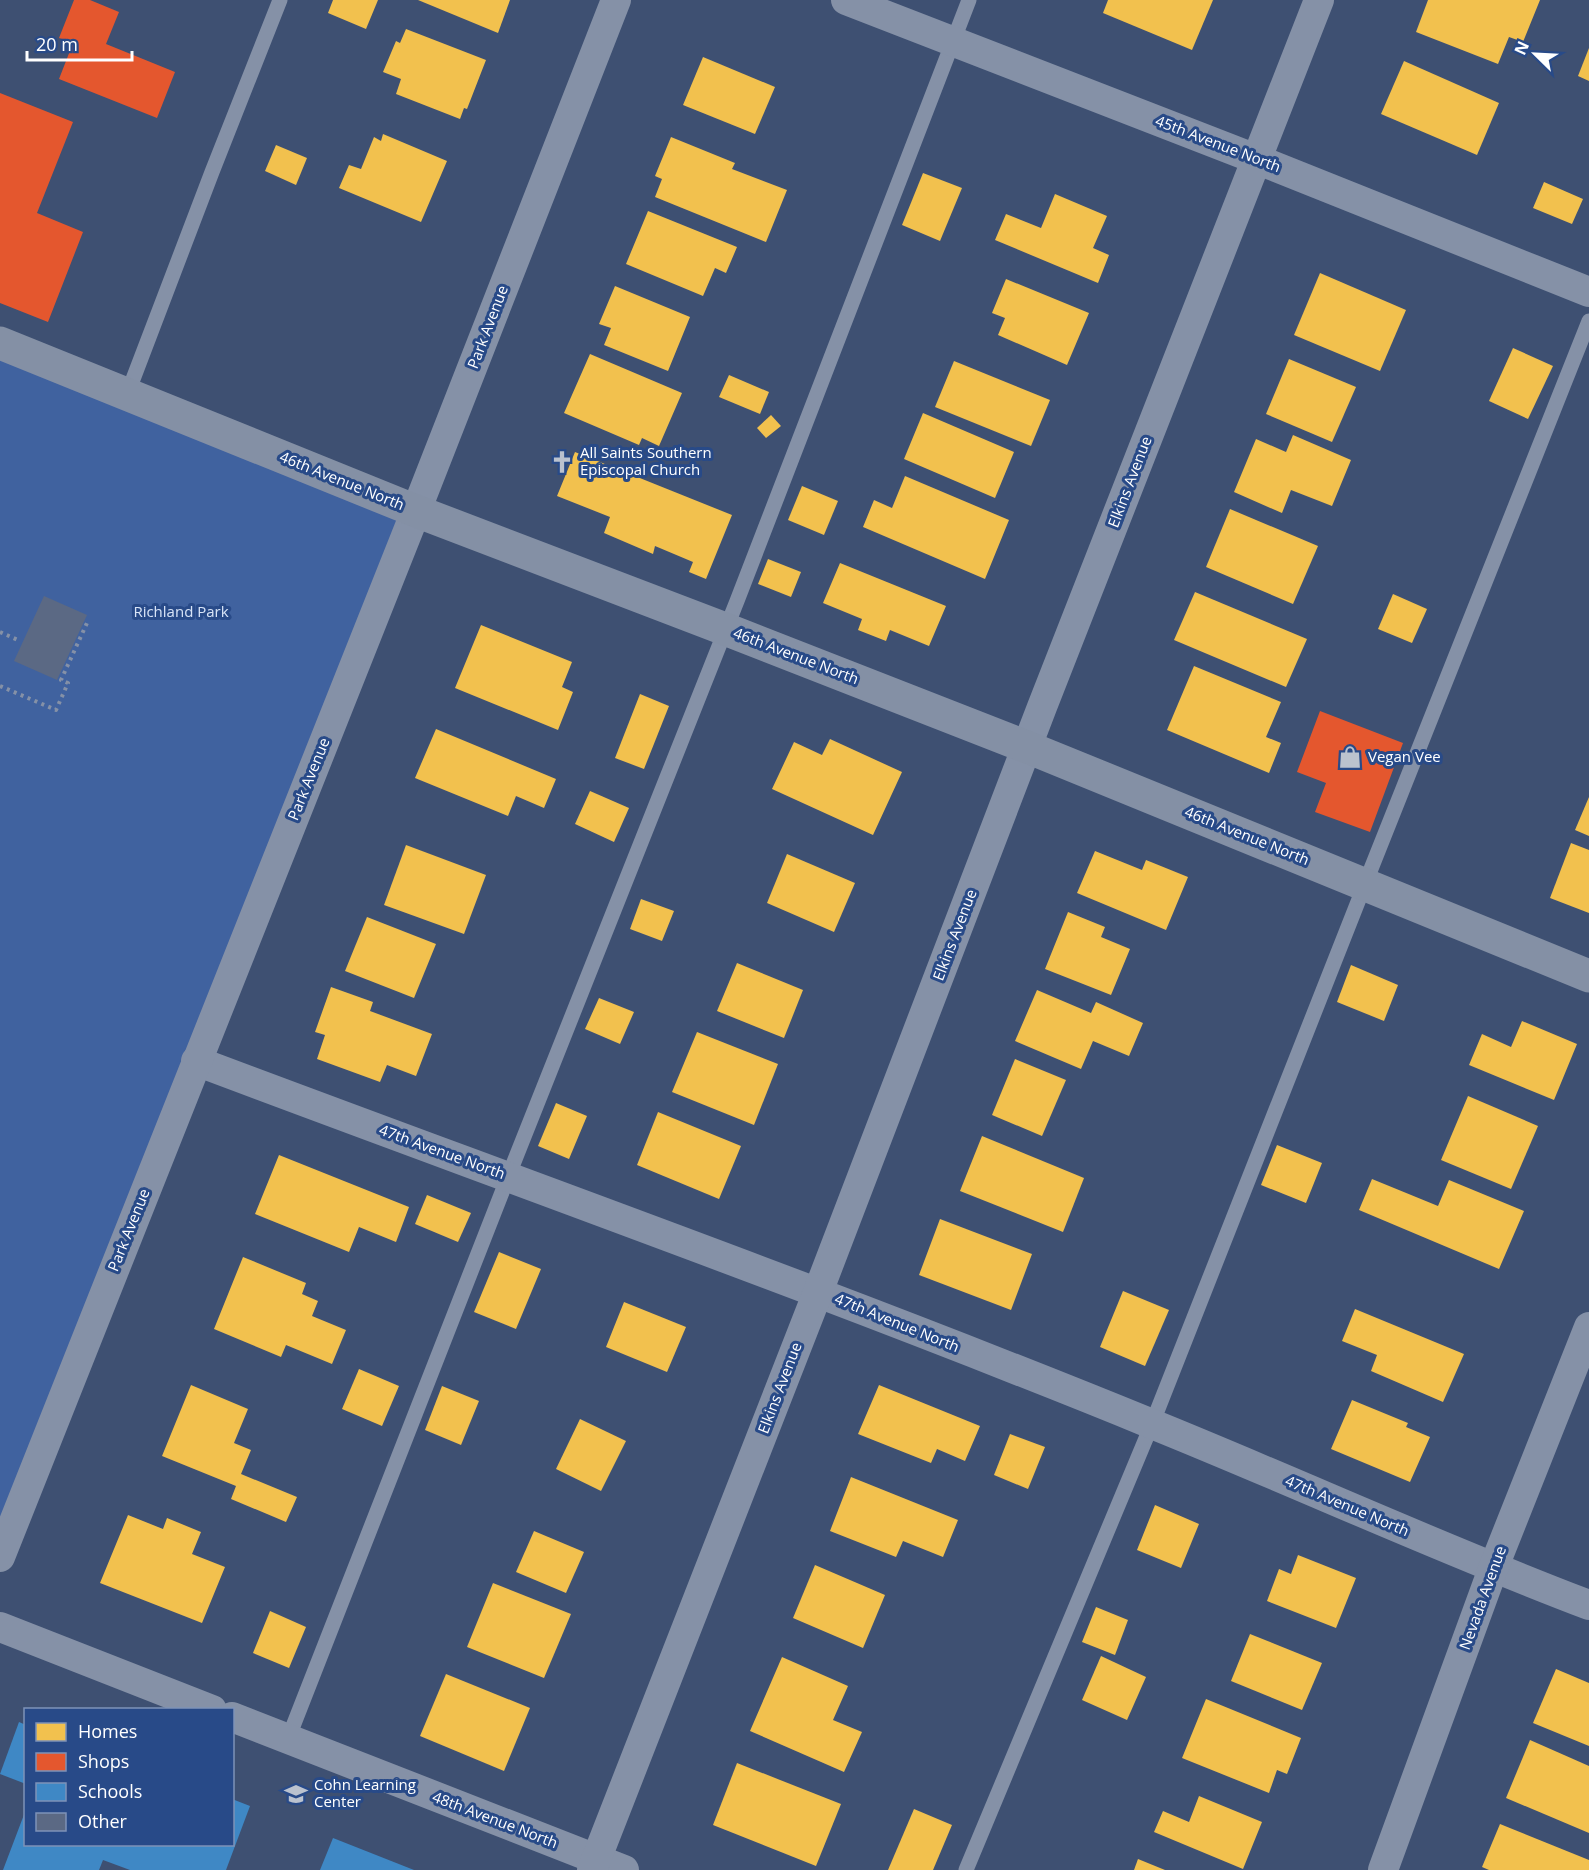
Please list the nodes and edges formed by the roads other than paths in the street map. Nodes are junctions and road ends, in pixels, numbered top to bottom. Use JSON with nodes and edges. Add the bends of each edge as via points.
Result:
{"nodes":[{"id":1,"x":280,"y":0,"type":"edge"},
{"id":2,"x":616,"y":0,"type":"edge"},
{"id":3,"x":846,"y":0,"type":"edge"},
{"id":4,"x":969,"y":0,"type":"edge"},
{"id":5,"x":1318,"y":0,"type":"edge"},
{"id":6,"x":953,"y":41,"type":"junction"},
{"id":7,"x":1256,"y":159,"type":"junction"},
{"id":8,"x":1589,"y":292,"type":"edge"},
{"id":9,"x":1589,"y":321,"type":"edge"},
{"id":10,"x":0,"y":343,"type":"edge"},
{"id":11,"x":127,"y":395,"type":"junction"},
{"id":12,"x":416,"y":510,"type":"junction"},
{"id":13,"x":725,"y":629,"type":"junction"},
{"id":14,"x":1027,"y":747,"type":"junction"},
{"id":15,"x":1365,"y":884,"type":"junction"},
{"id":16,"x":1589,"y":976,"type":"edge"},
{"id":17,"x":196,"y":1061,"type":"junction"},
{"id":18,"x":508,"y":1177,"type":"junction"},
{"id":19,"x":818,"y":1292,"type":"junction"},
{"id":20,"x":1589,"y":1327,"type":"edge"},
{"id":21,"x":1152,"y":1424,"type":"junction"},
{"id":22,"x":0,"y":1557,"type":"edge"},
{"id":23,"x":1494,"y":1569,"type":"junction"},
{"id":24,"x":1589,"y":1605,"type":"edge"},
{"id":25,"x":0,"y":1627,"type":"edge"},
{"id":26,"x":207,"y":1708,"type":"edge"},
{"id":27,"x":234,"y":1718,"type":"edge"},
{"id":28,"x":288,"y":1739,"type":"junction"},
{"id":29,"x":594,"y":1864,"type":"edge"},
{"id":30,"x":624,"y":1870,"type":"edge"},
{"id":31,"x":966,"y":1870,"type":"edge"},
{"id":32,"x":1383,"y":1870,"type":"edge"}],
"edges":[{"from":1,"to":11,"type":"lane"},
{"from":2,"to":12,"type":"street","name":"Park Avenue"},
{"from":3,"to":6,"type":"street","name":"45th Avenue North"},
{"from":4,"to":6,"type":"lane"},
{"from":5,"to":7,"type":"street","name":"Elkins Avenue"},
{"from":6,"to":7,"type":"street","name":"45th Avenue North"},
{"from":6,"to":13,"type":"lane"},
{"from":7,"to":8,"type":"street","name":"45th Avenue North"},
{"from":7,"to":14,"type":"street","name":"Elkins Avenue"},
{"from":9,"to":15,"type":"lane"},
{"from":10,"to":11,"type":"main road","name":"46th Avenue North"},
{"from":11,"to":12,"type":"main road","name":"46th Avenue North"},
{"from":12,"to":13,"type":"main road","name":"46th Avenue North"},
{"from":12,"to":17,"type":"street","name":"Park Avenue"},
{"from":13,"to":14,"type":"main road","name":"46th Avenue North"},
{"from":13,"to":18,"type":"lane"},
{"from":14,"to":15,"type":"main road","name":"46th Avenue North"},
{"from":14,"to":19,"type":"street","name":"Elkins Avenue"},
{"from":15,"to":16,"type":"main road","name":"46th Avenue North"},
{"from":15,"to":21,"type":"lane"},
{"from":17,"to":18,"type":"street","name":"47th Avenue North"},
{"from":17,"to":22,"type":"street","name":"Park Avenue"},
{"from":18,"to":19,"type":"street","name":"47th Avenue North"},
{"from":18,"to":28,"type":"lane"},
{"from":19,"to":21,"type":"street","name":"47th Avenue North"},
{"from":19,"to":29,"type":"street","name":"Elkins Avenue"},
{"from":20,"to":23,"type":"street","name":"Nevada Avenue"},
{"from":21,"to":23,"type":"street","name":"47th Avenue North"},
{"from":21,"to":31,"type":"lane"},
{"from":23,"to":24,"type":"street","name":"47th Avenue North"},
{"from":23,"to":32,"type":"street","name":"Nevada Avenue"},
{"from":25,"to":26,"type":"street"},
{"from":27,"to":28,"type":"street","name":"48th Avenue North"},
{"from":28,"to":29,"type":"street","name":"48th Avenue North"},
{"from":29,"to":30,"type":"street","name":"48th Avenue North"}]}
